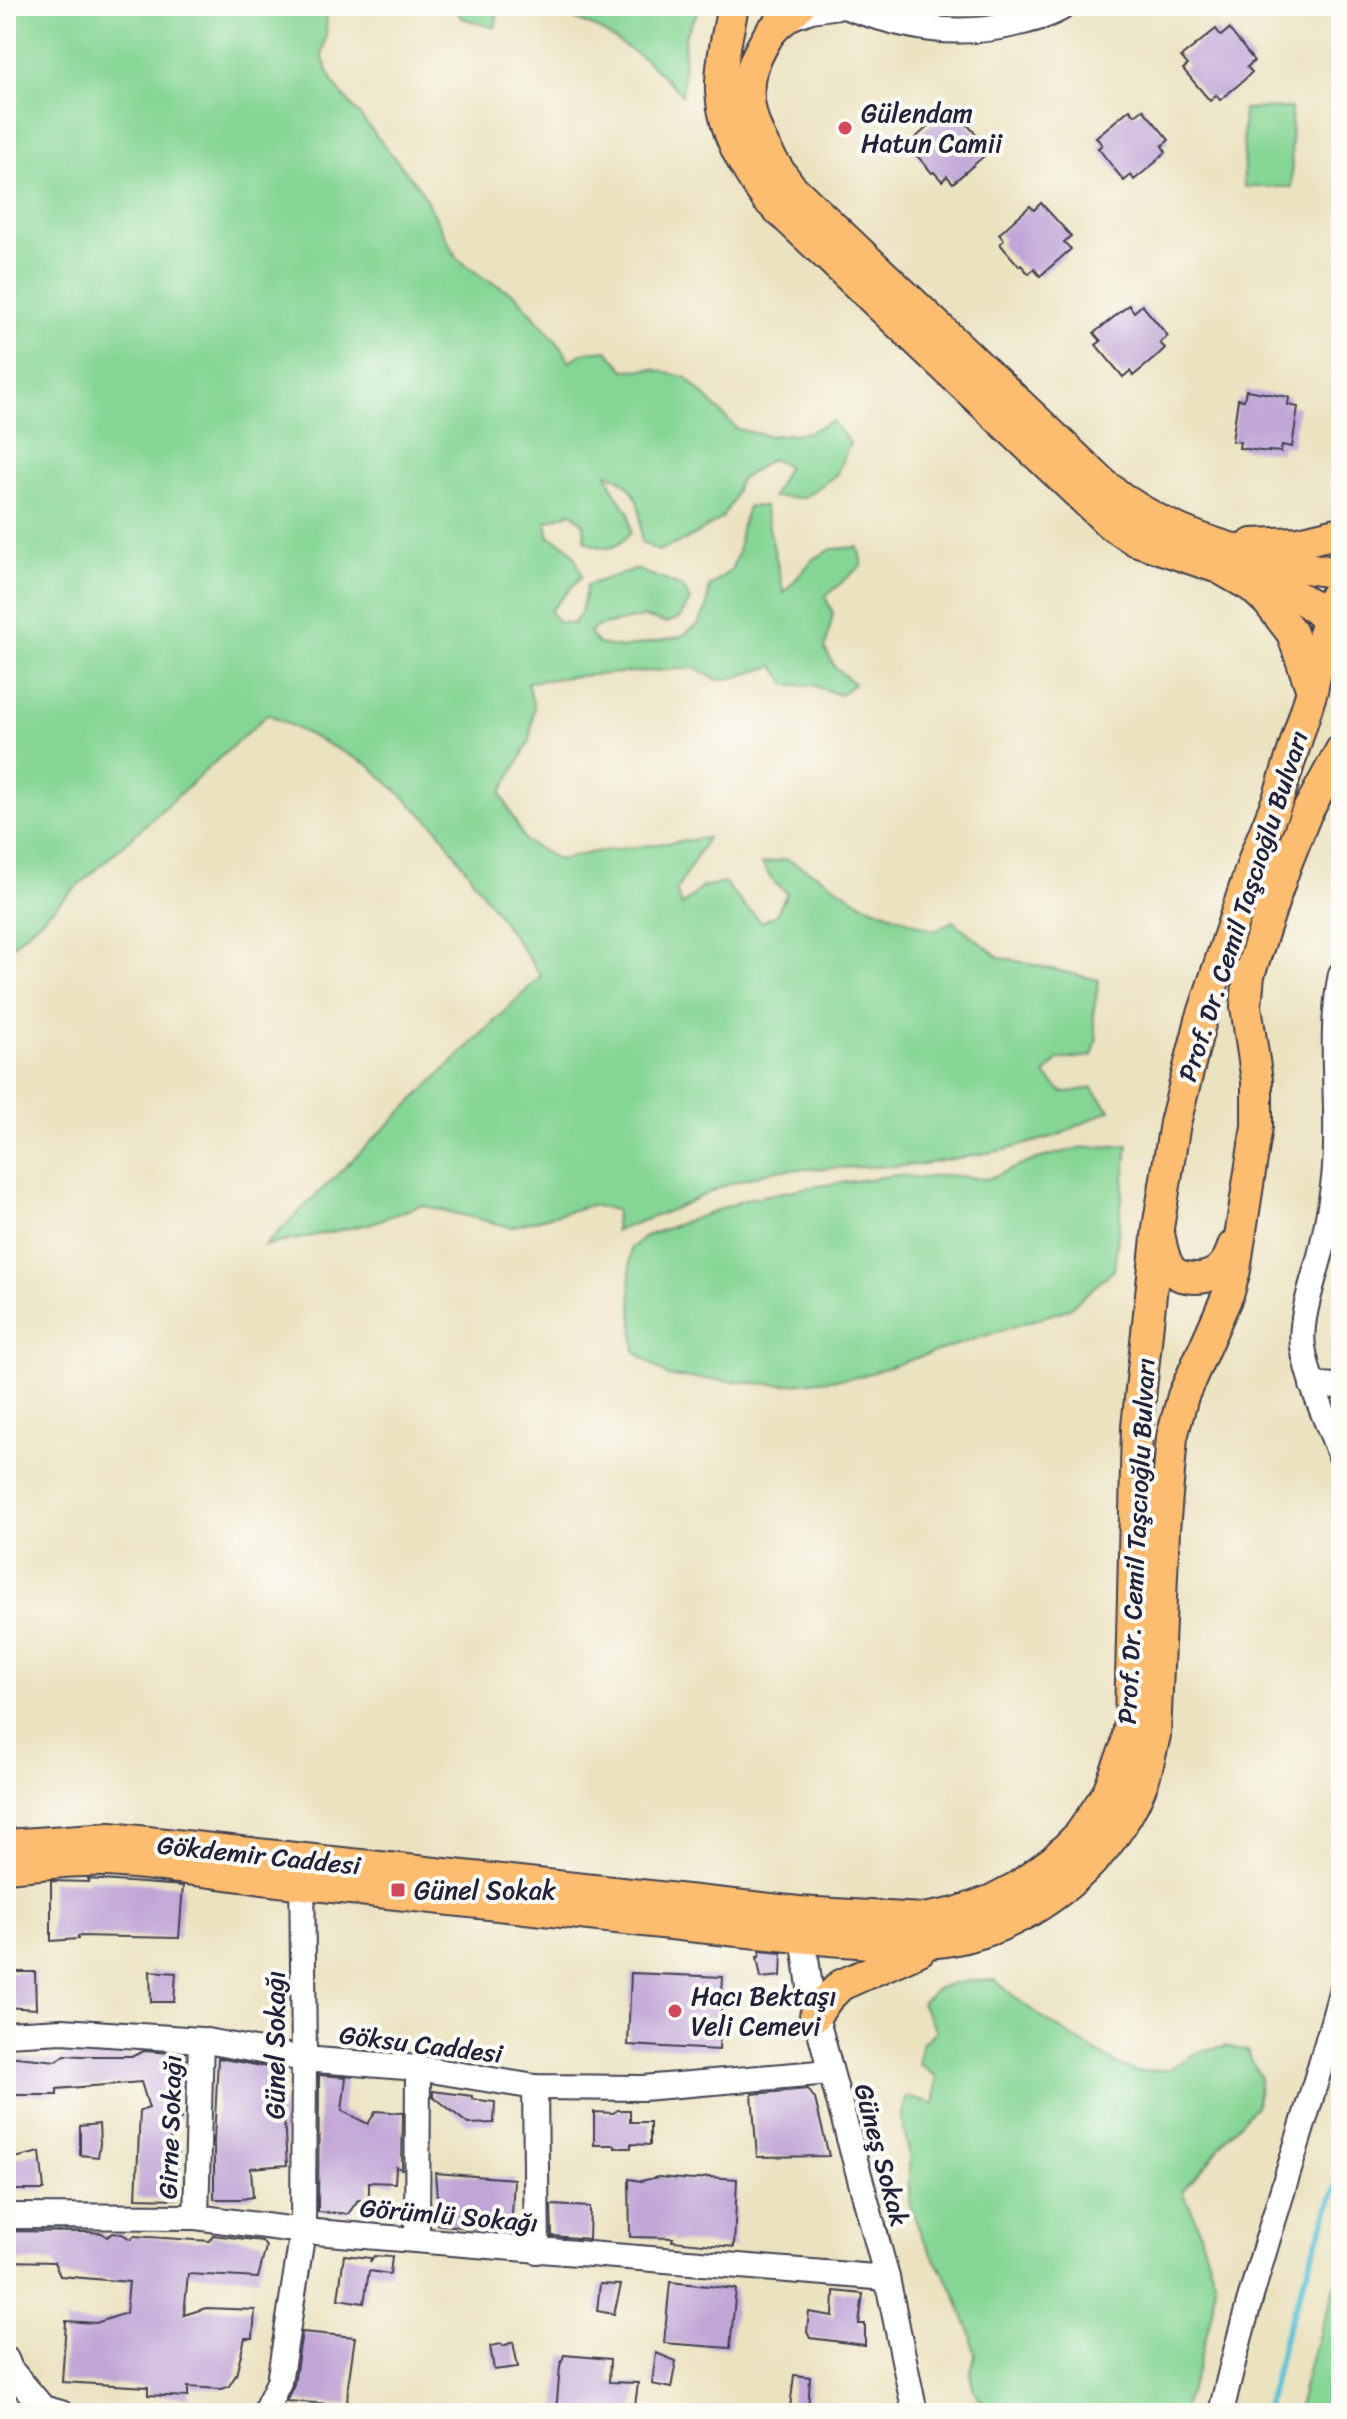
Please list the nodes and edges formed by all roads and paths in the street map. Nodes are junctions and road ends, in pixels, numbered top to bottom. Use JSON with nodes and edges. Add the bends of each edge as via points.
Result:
{"nodes":[{"id":1,"x":733,"y":6,"type":"edge"},
{"id":2,"x":741,"y":6,"type":"edge"},
{"id":3,"x":842,"y":6,"type":"edge"},
{"id":4,"x":1065,"y":6,"type":"edge"},
{"id":5,"x":792,"y":13,"type":"edge"},
{"id":6,"x":1341,"y":532,"type":"edge"},
{"id":7,"x":1221,"y":557,"type":"junction"},
{"id":8,"x":1341,"y":572,"type":"edge"},
{"id":9,"x":1341,"y":585,"type":"edge"},
{"id":10,"x":1334,"y":629,"type":"edge"},
{"id":11,"x":1312,"y":691,"type":"junction"},
{"id":12,"x":1341,"y":750,"type":"edge"},
{"id":13,"x":1341,"y":974,"type":"edge"},
{"id":14,"x":1250,"y":1184,"type":"junction"},
{"id":15,"x":1158,"y":1228,"type":"junction"},
{"id":16,"x":1312,"y":1385,"type":"junction"},
{"id":17,"x":1341,"y":1386,"type":"edge"},
{"id":18,"x":1341,"y":1456,"type":"edge"},
{"id":19,"x":6,"y":1845,"type":"edge"},
{"id":20,"x":6,"y":1867,"type":"edge"},
{"id":21,"x":302,"y":1872,"type":"junction"},
{"id":22,"x":801,"y":1925,"type":"junction"},
{"id":23,"x":938,"y":1943,"type":"junction"},
{"id":24,"x":1341,"y":1992,"type":"edge"},
{"id":25,"x":815,"y":2016,"type":"junction"},
{"id":26,"x":6,"y":2034,"type":"edge"},
{"id":27,"x":201,"y":2040,"type":"junction"},
{"id":28,"x":304,"y":2059,"type":"junction"},
{"id":29,"x":418,"y":2068,"type":"junction"},
{"id":30,"x":830,"y":2072,"type":"junction"},
{"id":31,"x":535,"y":2087,"type":"junction"},
{"id":32,"x":6,"y":2216,"type":"edge"},
{"id":33,"x":196,"y":2217,"type":"junction"},
{"id":34,"x":303,"y":2231,"type":"junction"},
{"id":35,"x":417,"y":2240,"type":"junction"},
{"id":36,"x":537,"y":2251,"type":"junction"},
{"id":37,"x":887,"y":2278,"type":"junction"},
{"id":38,"x":6,"y":2359,"type":"edge"},
{"id":39,"x":61,"y":2413,"type":"edge"},
{"id":40,"x":264,"y":2413,"type":"edge"},
{"id":41,"x":915,"y":2413,"type":"edge"},
{"id":42,"x":1221,"y":2413,"type":"edge"}],
"edges":[{"from":1,"to":7,"type":"main road","via":[[721,89],[723,111],[733,144],[767,199],[1110,524],[1162,551]]},
{"from":2,"to":5,"type":"main road","via":[[763,22]]},
{"from":3,"to":4,"type":"street","via":[[948,32],[1002,28]]},
{"from":3,"to":5,"type":"street"},
{"from":5,"to":7,"type":"main road","via":[[768,37],[750,72],[749,96],[756,130],[791,187],[1106,486]]},
{"from":6,"to":7,"type":"main road"},
{"from":7,"to":8,"type":"main road"},
{"from":7,"to":10,"type":"main road","via":[[1304,599]]},
{"from":7,"to":11,"type":"main road","via":[[1287,624]]},
{"from":9,"to":10,"type":"main road","name":"Prof. Dr. Cemil Taşcıoğlu Bulvarı","via":[[1330,603]]},
{"from":10,"to":11,"type":"main road","name":"Prof. Dr. Cemil Taşcıoğlu Bulvarı"},
{"from":11,"to":15,"type":"main road","name":"Prof. Dr. Cemil Taşcıoğlu Bulvarı","via":[[1201,1020],[1175,1123]]},
{"from":12,"to":14,"type":"main road","name":"Prof. Dr. Cemil Taşcıoğlu Bulvarı","via":[[1306,814],[1249,975],[1246,1006],[1257,1081]]},
{"from":13,"to":16,"type":"street","via":[[1335,1036],[1335,1168],[1303,1344]]},
{"from":14,"to":15,"type":"main road","via":[[1227,1263],[1208,1278],[1175,1273],[1165,1259]]},
{"from":14,"to":23,"type":"main road","name":"Prof. Dr. Cemil Taşcıoğlu Bulvarı","via":[[1229,1292],[1183,1396],[1172,1437],[1155,1735],[1140,1790],[1096,1857],[1061,1891],[1011,1921]]},
{"from":15,"to":22,"type":"main road","name":"Prof. Dr. Cemil Taşcıoğlu Bulvarı","via":[[1137,1427],[1130,1722],[1107,1794],[1054,1860],[990,1901],[923,1919]]},
{"from":16,"to":17,"type":"street"},
{"from":16,"to":18,"type":"street"},
{"from":19,"to":21,"type":"main road","name":"Gökdemir Caddesi","via":[[110,1838]]},
{"from":20,"to":21,"type":"main road","via":[[104,1860]]},
{"from":21,"to":22,"type":"main road","name":"Gökdemir Caddesi"},
{"from":21,"to":28,"type":"street","name":"Günel Sokağı"},
{"from":22,"to":23,"type":"main road","name":"Prof. Dr. Cemil Taşcıoğlu Bulvarı","via":[[891,1945]]},
{"from":22,"to":25,"type":"street","name":"Güneş Sokak"},
{"from":23,"to":25,"type":"main road","via":[[841,1985]]},
{"from":24,"to":42,"type":"street"},
{"from":25,"to":30,"type":"street","name":"Güneş Sokak"},
{"from":26,"to":27,"type":"street","name":"Göksu Caddesi","via":[[62,2031]]},
{"from":27,"to":28,"type":"street","name":"Göksu Caddesi"},
{"from":27,"to":33,"type":"street","name":"Girne Sokağı"},
{"from":28,"to":29,"type":"street","name":"Göksu Caddesi"},
{"from":28,"to":34,"type":"street","name":"Günel Sokağı"},
{"from":29,"to":31,"type":"street","name":"Göksu Caddesi"},
{"from":29,"to":35,"type":"street"},
{"from":30,"to":31,"type":"street","name":"Göksu Caddesi","via":[[643,2088]]},
{"from":30,"to":37,"type":"street","name":"Güneş Sokak"},
{"from":31,"to":36,"type":"street"},
{"from":32,"to":33,"type":"street","name":"Görümlü Sokağı"},
{"from":33,"to":34,"type":"street","name":"Görümlü Sokağı"},
{"from":34,"to":35,"type":"street","name":"Görümlü Sokağı"},
{"from":34,"to":40,"type":"street","name":"Günel Sokağı","via":[[279,2382]]},
{"from":35,"to":36,"type":"street","name":"Görümlü Sokağı"},
{"from":36,"to":37,"type":"street","name":"Görümlü Sokağı"},
{"from":37,"to":41,"type":"street","name":"Güneş Sokak"},
{"from":38,"to":39,"type":"street","via":[[43,2408]]}]}
